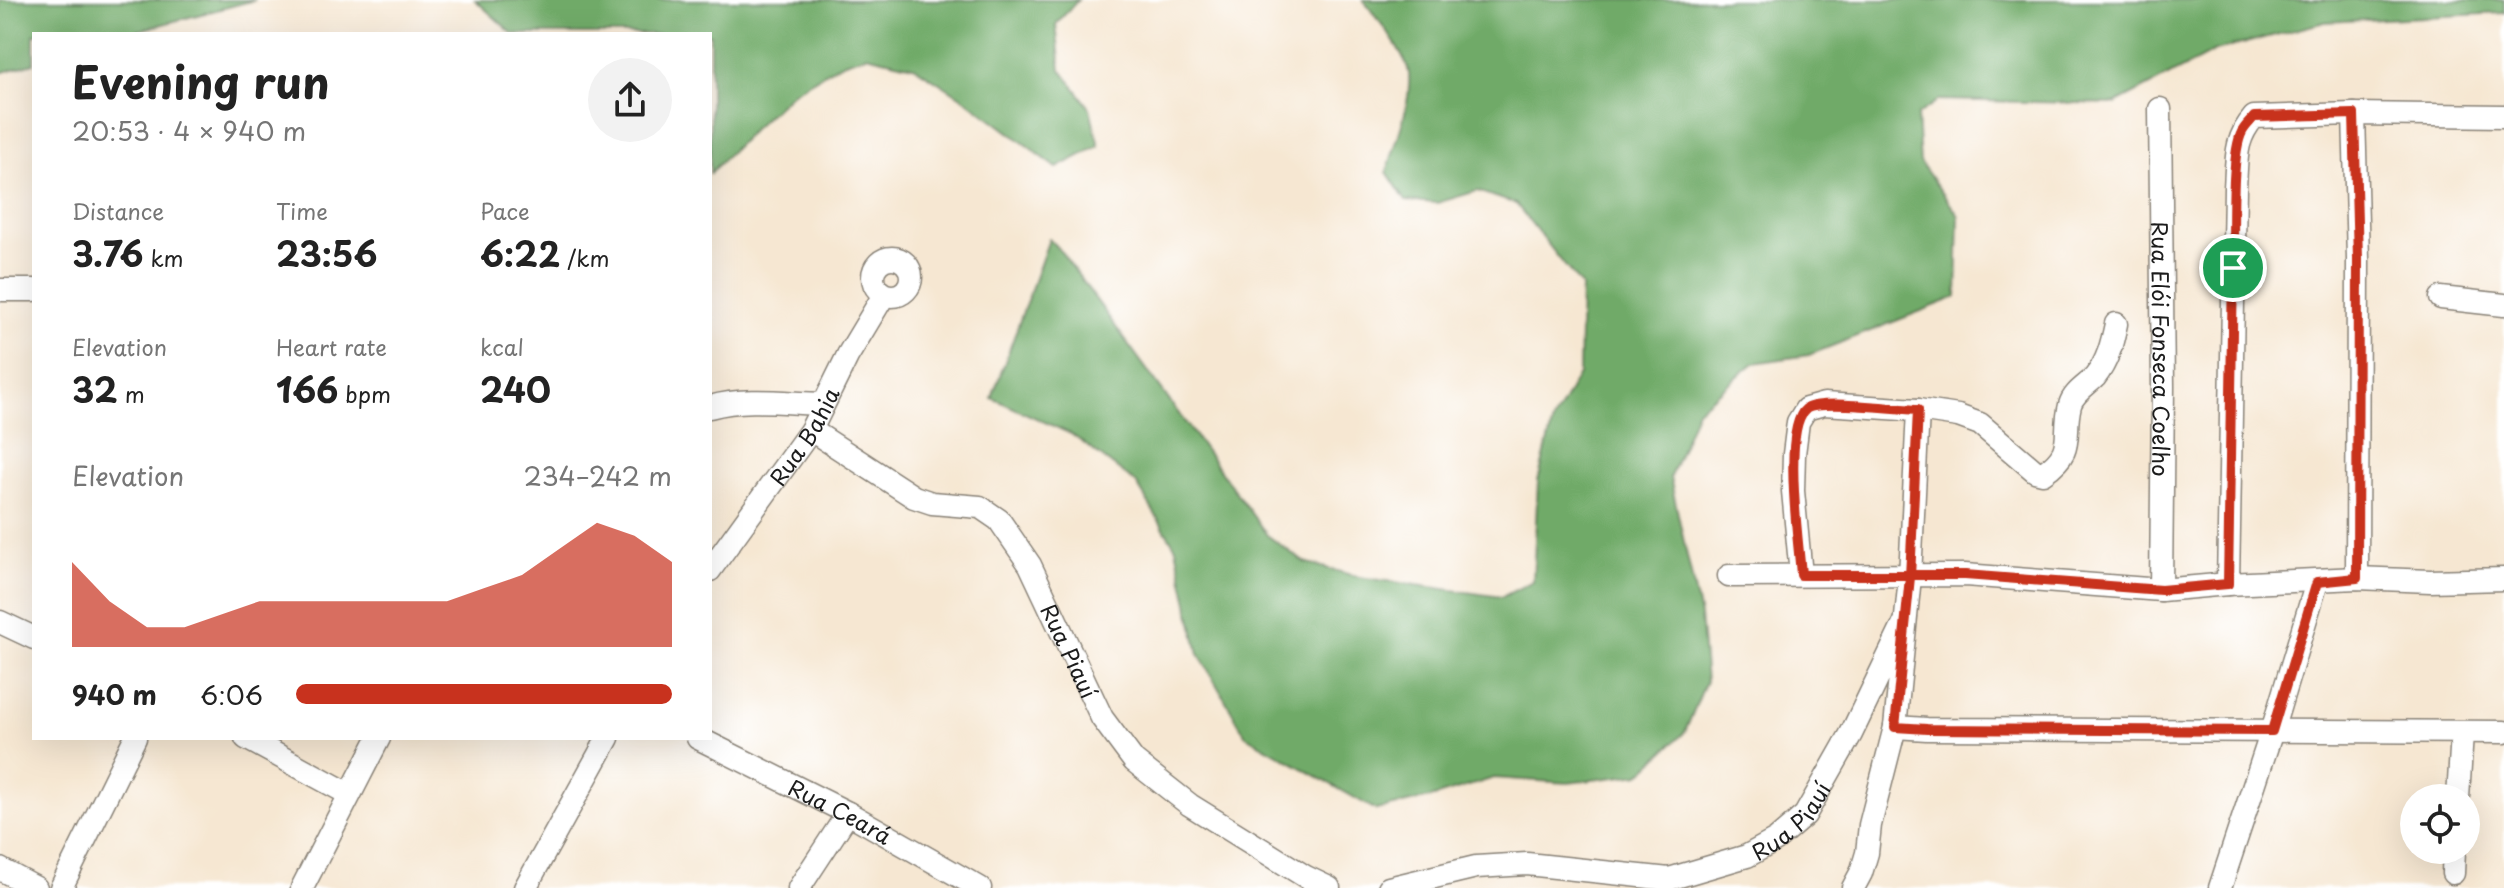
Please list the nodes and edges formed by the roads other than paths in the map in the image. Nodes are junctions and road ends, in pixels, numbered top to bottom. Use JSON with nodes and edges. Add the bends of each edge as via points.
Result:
{"nodes":[{"id":1,"x":2160,"y":109,"type":"dead end"},
{"id":2,"x":2354,"y":114,"type":"junction"},
{"id":3,"x":2504,"y":116,"type":"edge"},
{"id":4,"x":0,"y":290,"type":"edge"},
{"id":5,"x":32,"y":290,"type":"edge"},
{"id":6,"x":884,"y":295,"type":"dead end"},
{"id":7,"x":2441,"y":298,"type":"dead end"},
{"id":8,"x":2504,"y":305,"type":"edge"},
{"id":9,"x":2116,"y":324,"type":"dead end"},
{"id":10,"x":822,"y":404,"type":"junction"},
{"id":11,"x":712,"y":407,"type":"edge"},
{"id":12,"x":1918,"y":410,"type":"junction"},
{"id":13,"x":811,"y":430,"type":"junction"},
{"id":14,"x":712,"y":567,"type":"edge"},
{"id":15,"x":1801,"y":575,"type":"junction"},
{"id":16,"x":1729,"y":576,"type":"dead end"},
{"id":17,"x":1910,"y":577,"type":"junction"},
{"id":18,"x":2357,"y":578,"type":"junction"},
{"id":19,"x":2504,"y":579,"type":"edge"},
{"id":20,"x":2317,"y":582,"type":"junction"},
{"id":21,"x":2228,"y":584,"type":"junction"},
{"id":22,"x":2161,"y":590,"type":"junction"},
{"id":23,"x":0,"y":622,"type":"edge"},
{"id":24,"x":1904,"y":624,"type":"junction"},
{"id":25,"x":32,"y":637,"type":"edge"},
{"id":26,"x":1895,"y":727,"type":"junction"},
{"id":27,"x":2272,"y":731,"type":"junction"},
{"id":28,"x":2504,"y":732,"type":"edge"},
{"id":29,"x":2462,"y":733,"type":"junction"},
{"id":30,"x":134,"y":740,"type":"edge"},
{"id":31,"x":250,"y":740,"type":"edge"},
{"id":32,"x":378,"y":740,"type":"edge"},
{"id":33,"x":607,"y":740,"type":"edge"},
{"id":34,"x":702,"y":740,"type":"edge"},
{"id":35,"x":2459,"y":784,"type":"edge"},
{"id":36,"x":349,"y":794,"type":"junction"},
{"id":37,"x":848,"y":813,"type":"junction"},
{"id":38,"x":0,"y":869,"type":"edge"},
{"id":39,"x":36,"y":888,"type":"edge"},
{"id":40,"x":61,"y":888,"type":"edge"},
{"id":41,"x":302,"y":888,"type":"edge"},
{"id":42,"x":525,"y":888,"type":"edge"},
{"id":43,"x":799,"y":888,"type":"edge"},
{"id":44,"x":980,"y":888,"type":"edge"},
{"id":45,"x":1329,"y":888,"type":"edge"},
{"id":46,"x":1389,"y":888,"type":"edge"},
{"id":47,"x":1853,"y":888,"type":"edge"},
{"id":48,"x":2220,"y":888,"type":"edge"}],
"edges":[{"from":1,"to":22,"type":"street","name":"Rua Elói Fonseca Coelho"},
{"from":2,"to":3,"type":"street"},
{"from":2,"to":18,"type":"street"},
{"from":2,"to":21,"type":"street","via":[[2254,117],[2238,144]]},
{"from":4,"to":5,"type":"street"},
{"from":6,"to":10,"type":"street","name":"Rua Bahia"},
{"from":7,"to":8,"type":"street"},
{"from":9,"to":12,"type":"street","via":[[2109,354],[2070,402],[2064,451],[2043,473],[1980,424]]},
{"from":10,"to":11,"type":"street"},
{"from":10,"to":13,"type":"street","name":"Rua Bahia"},
{"from":12,"to":15,"type":"street","via":[[1824,404],[1806,409],[1798,422],[1794,454]]},
{"from":12,"to":17,"type":"street"},
{"from":13,"to":14,"type":"street","name":"Rua Bahia"},
{"from":13,"to":45,"type":"street","name":"Rua Piauí","via":[[914,497],[980,507],[999,520],[1030,565],[1102,718],[1134,761],[1190,805]]},
{"from":15,"to":16,"type":"street"},
{"from":15,"to":17,"type":"street"},
{"from":17,"to":22,"type":"street","via":[[1965,575]]},
{"from":17,"to":24,"type":"street"},
{"from":18,"to":19,"type":"street"},
{"from":18,"to":20,"type":"street"},
{"from":20,"to":21,"type":"street"},
{"from":20,"to":27,"type":"street"},
{"from":21,"to":22,"type":"street"},
{"from":23,"to":25,"type":"street"},
{"from":24,"to":26,"type":"street"},
{"from":24,"to":46,"type":"street","name":"Rua Piauí","via":[[1805,815],[1747,856],[1669,879],[1527,864],[1476,867]]},
{"from":26,"to":27,"type":"street"},
{"from":26,"to":47,"type":"street","via":[[1867,853]]},
{"from":27,"to":29,"type":"street"},
{"from":27,"to":48,"type":"street"},
{"from":28,"to":29,"type":"street"},
{"from":29,"to":35,"type":"street"},
{"from":30,"to":40,"type":"street"},
{"from":31,"to":36,"type":"street"},
{"from":32,"to":36,"type":"street"},
{"from":33,"to":42,"type":"street"},
{"from":34,"to":37,"type":"street","name":"Rua Ceará"},
{"from":36,"to":41,"type":"street"},
{"from":37,"to":43,"type":"street"},
{"from":37,"to":44,"type":"street","name":"Rua Ceará"},
{"from":38,"to":39,"type":"street"}]}
